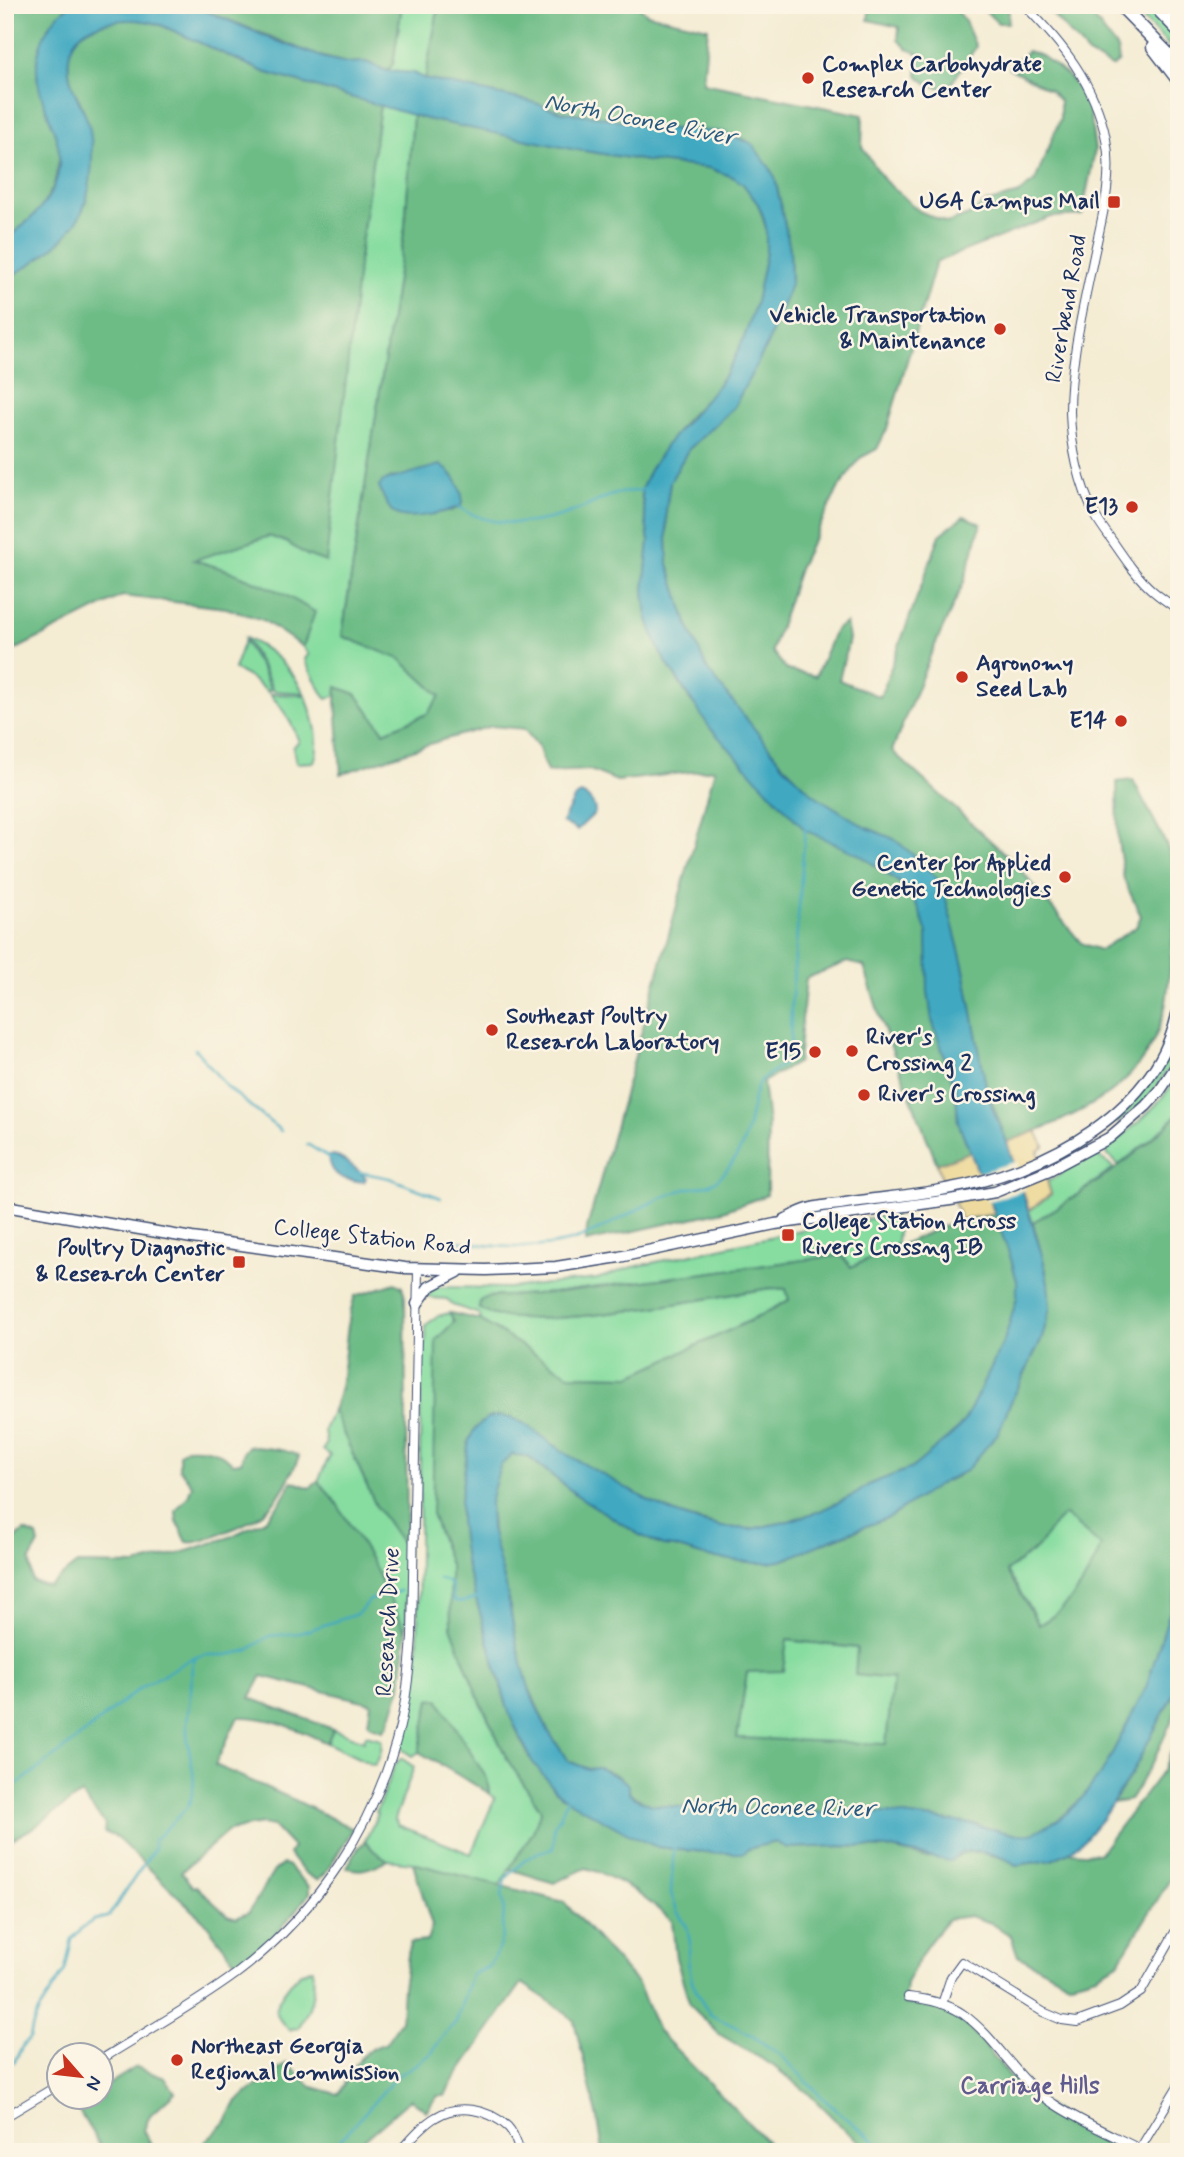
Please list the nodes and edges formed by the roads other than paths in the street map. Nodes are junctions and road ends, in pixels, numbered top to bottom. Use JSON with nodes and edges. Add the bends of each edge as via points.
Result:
{"nodes":[{"id":1,"x":1024,"y":5,"type":"edge"},
{"id":2,"x":1120,"y":5,"type":"edge"},
{"id":3,"x":1154,"y":5,"type":"edge"},
{"id":4,"x":1140,"y":26,"type":"junction"},
{"id":5,"x":1179,"y":31,"type":"edge"},
{"id":6,"x":1179,"y":65,"type":"edge"},
{"id":7,"x":1179,"y":81,"type":"edge"},
{"id":8,"x":1179,"y":610,"type":"edge"},
{"id":9,"x":1179,"y":1004,"type":"edge"},
{"id":10,"x":1179,"y":1062,"type":"edge"},
{"id":11,"x":1048,"y":1165,"type":"junction"},
{"id":12,"x":5,"y":1206,"type":"edge"},
{"id":13,"x":418,"y":1269,"type":"junction"},
{"id":14,"x":461,"y":1270,"type":"junction"},
{"id":15,"x":417,"y":1304,"type":"junction"},
{"id":16,"x":1179,"y":1925,"type":"edge"},
{"id":17,"x":908,"y":1997,"type":"dead end"},
{"id":18,"x":942,"y":2004,"type":"junction"},
{"id":19,"x":116,"y":2050,"type":"edge"},
{"id":20,"x":1179,"y":2084,"type":"edge"},
{"id":21,"x":46,"y":2092,"type":"edge"},
{"id":22,"x":5,"y":2117,"type":"edge"},
{"id":23,"x":1139,"y":2150,"type":"edge"},
{"id":24,"x":400,"y":2152,"type":"edge"},
{"id":25,"x":520,"y":2152,"type":"edge"}],
"edges":[{"from":1,"to":8,"type":"street","name":"Riverbend Road","via":[[1079,68],[1107,141],[1108,191],[1072,380],[1070,411],[1077,462],[1095,515],[1129,565]]},
{"from":2,"to":4,"type":"highway"},
{"from":3,"to":5,"type":"highway"},
{"from":4,"to":6,"type":"highway"},
{"from":4,"to":7,"type":"highway"},
{"from":9,"to":11,"type":"main road","name":"College Station Road","via":[[1166,1049],[1134,1094]]},
{"from":10,"to":11,"type":"main road","name":"College Station Road","via":[[1159,1092],[1109,1138]]},
{"from":11,"to":14,"type":"main road","name":"College Station Road","via":[[948,1195],[809,1209],[775,1224],[587,1263]]},
{"from":12,"to":13,"type":"main road","name":"College Station Road"},
{"from":13,"to":14,"type":"main road","name":"College Station Road"},
{"from":13,"to":15,"type":"street","name":"Research Drive"},
{"from":14,"to":15,"type":"main road","via":[[429,1287]]},
{"from":15,"to":19,"type":"street","name":"Research Drive","via":[[412,1637],[405,1702],[384,1778],[339,1865],[297,1919],[239,1972]]},
{"from":16,"to":18,"type":"street","via":[[1141,1992],[1099,2015],[1077,2022],[1062,2020],[962,1962]]},
{"from":17,"to":18,"type":"street"},
{"from":18,"to":23,"type":"street","via":[[977,2025],[1017,2073],[1054,2104]]},
{"from":20,"to":23,"type":"street"},
{"from":21,"to":22,"type":"street"},
{"from":24,"to":25,"type":"street","via":[[436,2116],[476,2109],[510,2129]]}]}
